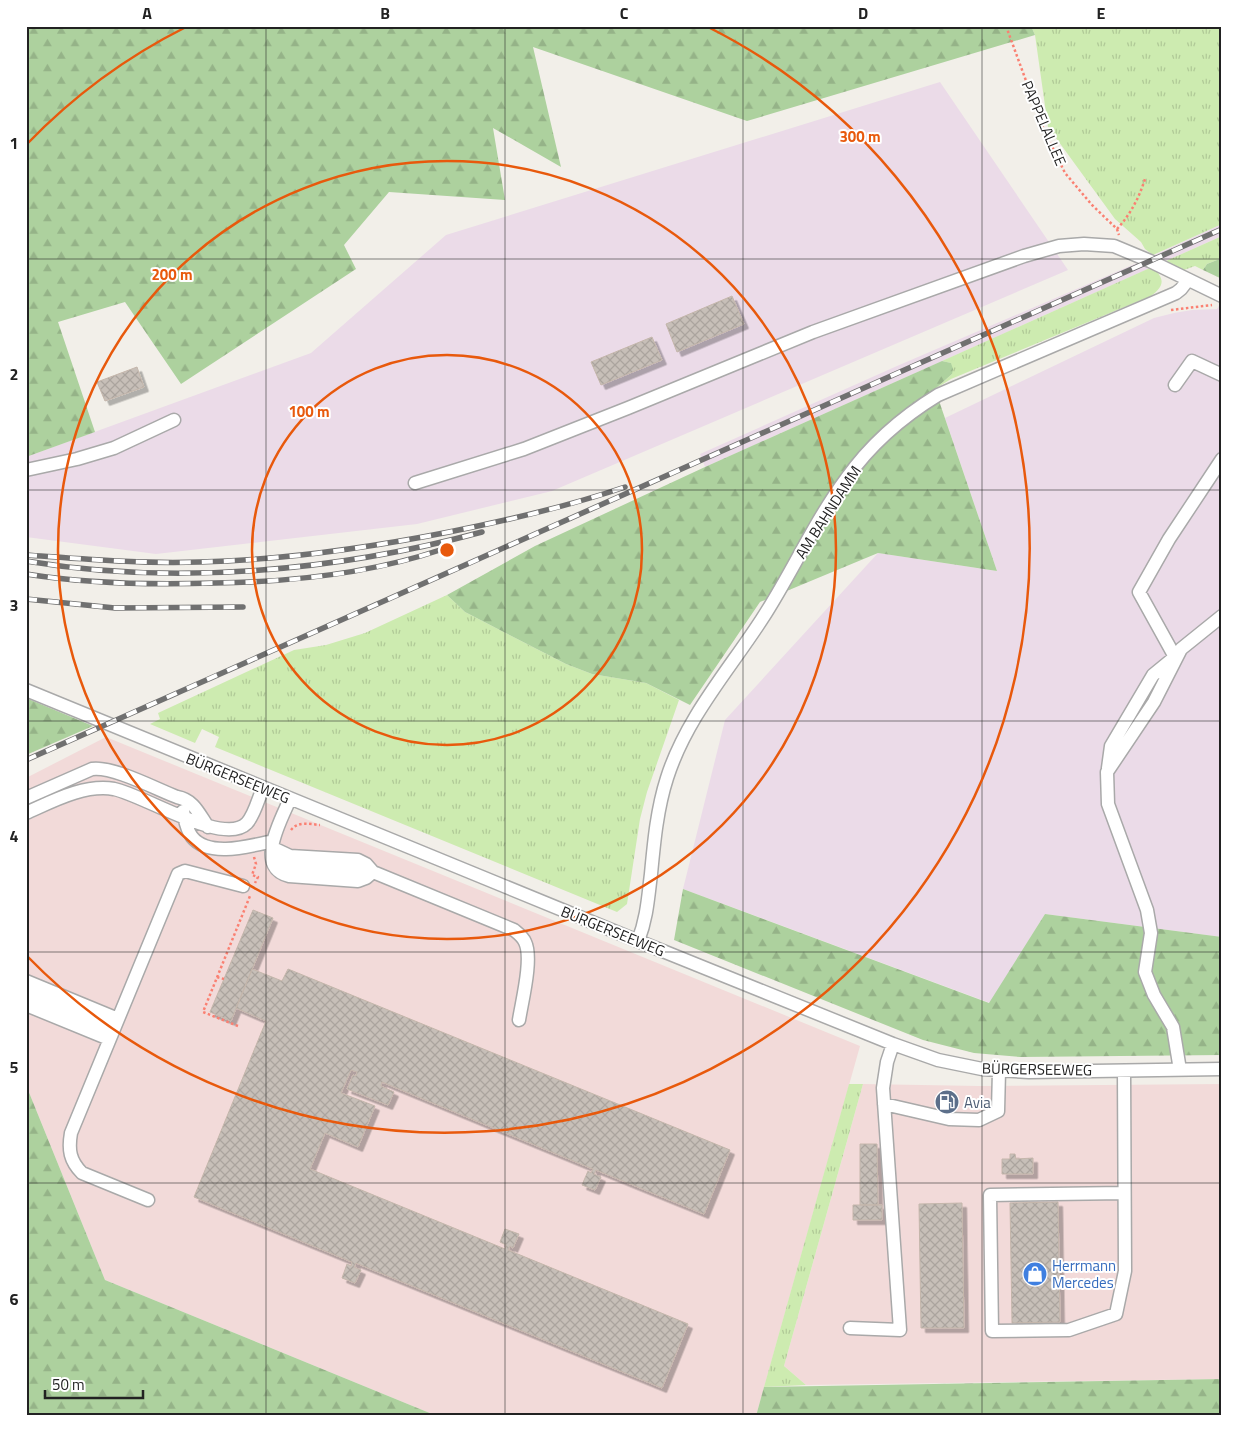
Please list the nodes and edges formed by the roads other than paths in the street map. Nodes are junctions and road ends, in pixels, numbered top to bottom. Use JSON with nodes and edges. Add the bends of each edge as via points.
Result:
{"nodes":[{"id":1,"x":1188,"y":280,"type":"junction"},
{"id":2,"x":1221,"y":296,"type":"edge"},
{"id":3,"x":1222,"y":375,"type":"edge"},
{"id":4,"x":1175,"y":385,"type":"dead end"},
{"id":5,"x":174,"y":420,"type":"dead end"},
{"id":6,"x":1222,"y":459,"type":"edge"},
{"id":7,"x":26,"y":470,"type":"edge"},
{"id":8,"x":415,"y":483,"type":"dead end"},
{"id":9,"x":1222,"y":616,"type":"edge"},
{"id":10,"x":1175,"y":657,"type":"junction"},
{"id":11,"x":26,"y":690,"type":"edge"},
{"id":12,"x":263,"y":788,"type":"junction"},
{"id":13,"x":26,"y":798,"type":"edge"},
{"id":14,"x":177,"y":798,"type":"junction"},
{"id":15,"x":290,"y":799,"type":"junction"},
{"id":16,"x":26,"y":812,"type":"edge"},
{"id":17,"x":184,"y":817,"type":"junction"},
{"id":18,"x":208,"y":827,"type":"junction"},
{"id":19,"x":273,"y":845,"type":"junction"},
{"id":20,"x":373,"y":872,"type":"junction"},
{"id":21,"x":243,"y":886,"type":"dead end"},
{"id":22,"x":638,"y":941,"type":"junction"},
{"id":23,"x":26,"y":982,"type":"edge"},
{"id":24,"x":26,"y":993,"type":"edge"},
{"id":25,"x":26,"y":1005,"type":"edge"},
{"id":26,"x":520,"y":1020,"type":"dead end"},
{"id":27,"x":114,"y":1029,"type":"junction"},
{"id":28,"x":893,"y":1044,"type":"junction"},
{"id":29,"x":1222,"y":1069,"type":"edge"},
{"id":30,"x":999,"y":1070,"type":"junction"},
{"id":31,"x":1124,"y":1070,"type":"junction"},
{"id":32,"x":1180,"y":1070,"type":"junction"},
{"id":33,"x":884,"y":1104,"type":"junction"},
{"id":34,"x":1124,"y":1193,"type":"junction"},
{"id":35,"x":148,"y":1200,"type":"dead end"},
{"id":36,"x":850,"y":1328,"type":"dead end"}],
"edges":[{"from":1,"to":2,"type":"street"},
{"from":1,"to":8,"type":"street","via":[[1124,249],[1104,244],[1059,246],[813,332],[524,448]]},
{"from":1,"to":22,"type":"street","name":"AM BAHNDAMM","via":[[1176,294],[938,395],[907,415],[859,462],[832,499],[763,618],[702,706],[679,747],[658,810],[646,917]]},
{"from":3,"to":4,"type":"street","via":[[1192,361]]},
{"from":5,"to":7,"type":"street","via":[[114,448]]},
{"from":6,"to":10,"type":"street","via":[[1138,592]]},
{"from":9,"to":10,"type":"street"},
{"from":10,"to":32,"type":"street","via":[[1154,702],[1107,772],[1108,804],[1147,910],[1151,933],[1145,972],[1173,1027]]},
{"from":11,"to":12,"type":"street","name":"BÜRGERSEEWEG"},
{"from":12,"to":15,"type":"street","name":"BÜRGERSEEWEG"},
{"from":12,"to":18,"type":"street","via":[[246,824],[231,830]]},
{"from":13,"to":14,"type":"street","via":[[98,768],[114,771]]},
{"from":14,"to":17,"type":"street"},
{"from":14,"to":18,"type":"street","via":[[190,802]]},
{"from":15,"to":19,"type":"street"},
{"from":15,"to":22,"type":"street","name":"BÜRGERSEEWEG"},
{"from":16,"to":17,"type":"street","via":[[60,798],[102,788],[128,793]]},
{"from":17,"to":18,"type":"street"},
{"from":17,"to":19,"type":"street","via":[[192,837],[209,848]]},
{"from":19,"to":20,"type":"street","via":[[290,856],[358,860]]},
{"from":19,"to":20,"type":"street","via":[[272,864],[281,874],[358,881]]},
{"from":20,"to":26,"type":"street","via":[[522,936],[528,962]]},
{"from":21,"to":27,"type":"street","via":[[185,871],[178,874]]},
{"from":22,"to":28,"type":"street","name":"BÜRGERSEEWEG"},
{"from":23,"to":27,"type":"street"},
{"from":24,"to":27,"type":"street"},
{"from":25,"to":27,"type":"street"},
{"from":27,"to":35,"type":"street","via":[[71,1133],[70,1156],[82,1173]]},
{"from":28,"to":30,"type":"street","name":"BÜRGERSEEWEG","via":[[962,1066]]},
{"from":28,"to":33,"type":"street","via":[[887,1062]]},
{"from":29,"to":32,"type":"street","name":"BÜRGERSEEWEG"},
{"from":30,"to":31,"type":"street","name":"BÜRGERSEEWEG"},
{"from":30,"to":33,"type":"street","via":[[998,1111],[979,1120],[949,1119]]},
{"from":31,"to":32,"type":"street","name":"BÜRGERSEEWEG"},
{"from":31,"to":34,"type":"street"},
{"from":33,"to":36,"type":"street","via":[[900,1330]]},
{"from":34,"to":34,"type":"street","via":[[1125,1271],[1116,1314],[1069,1330],[992,1331],[990,1195]]}]}
